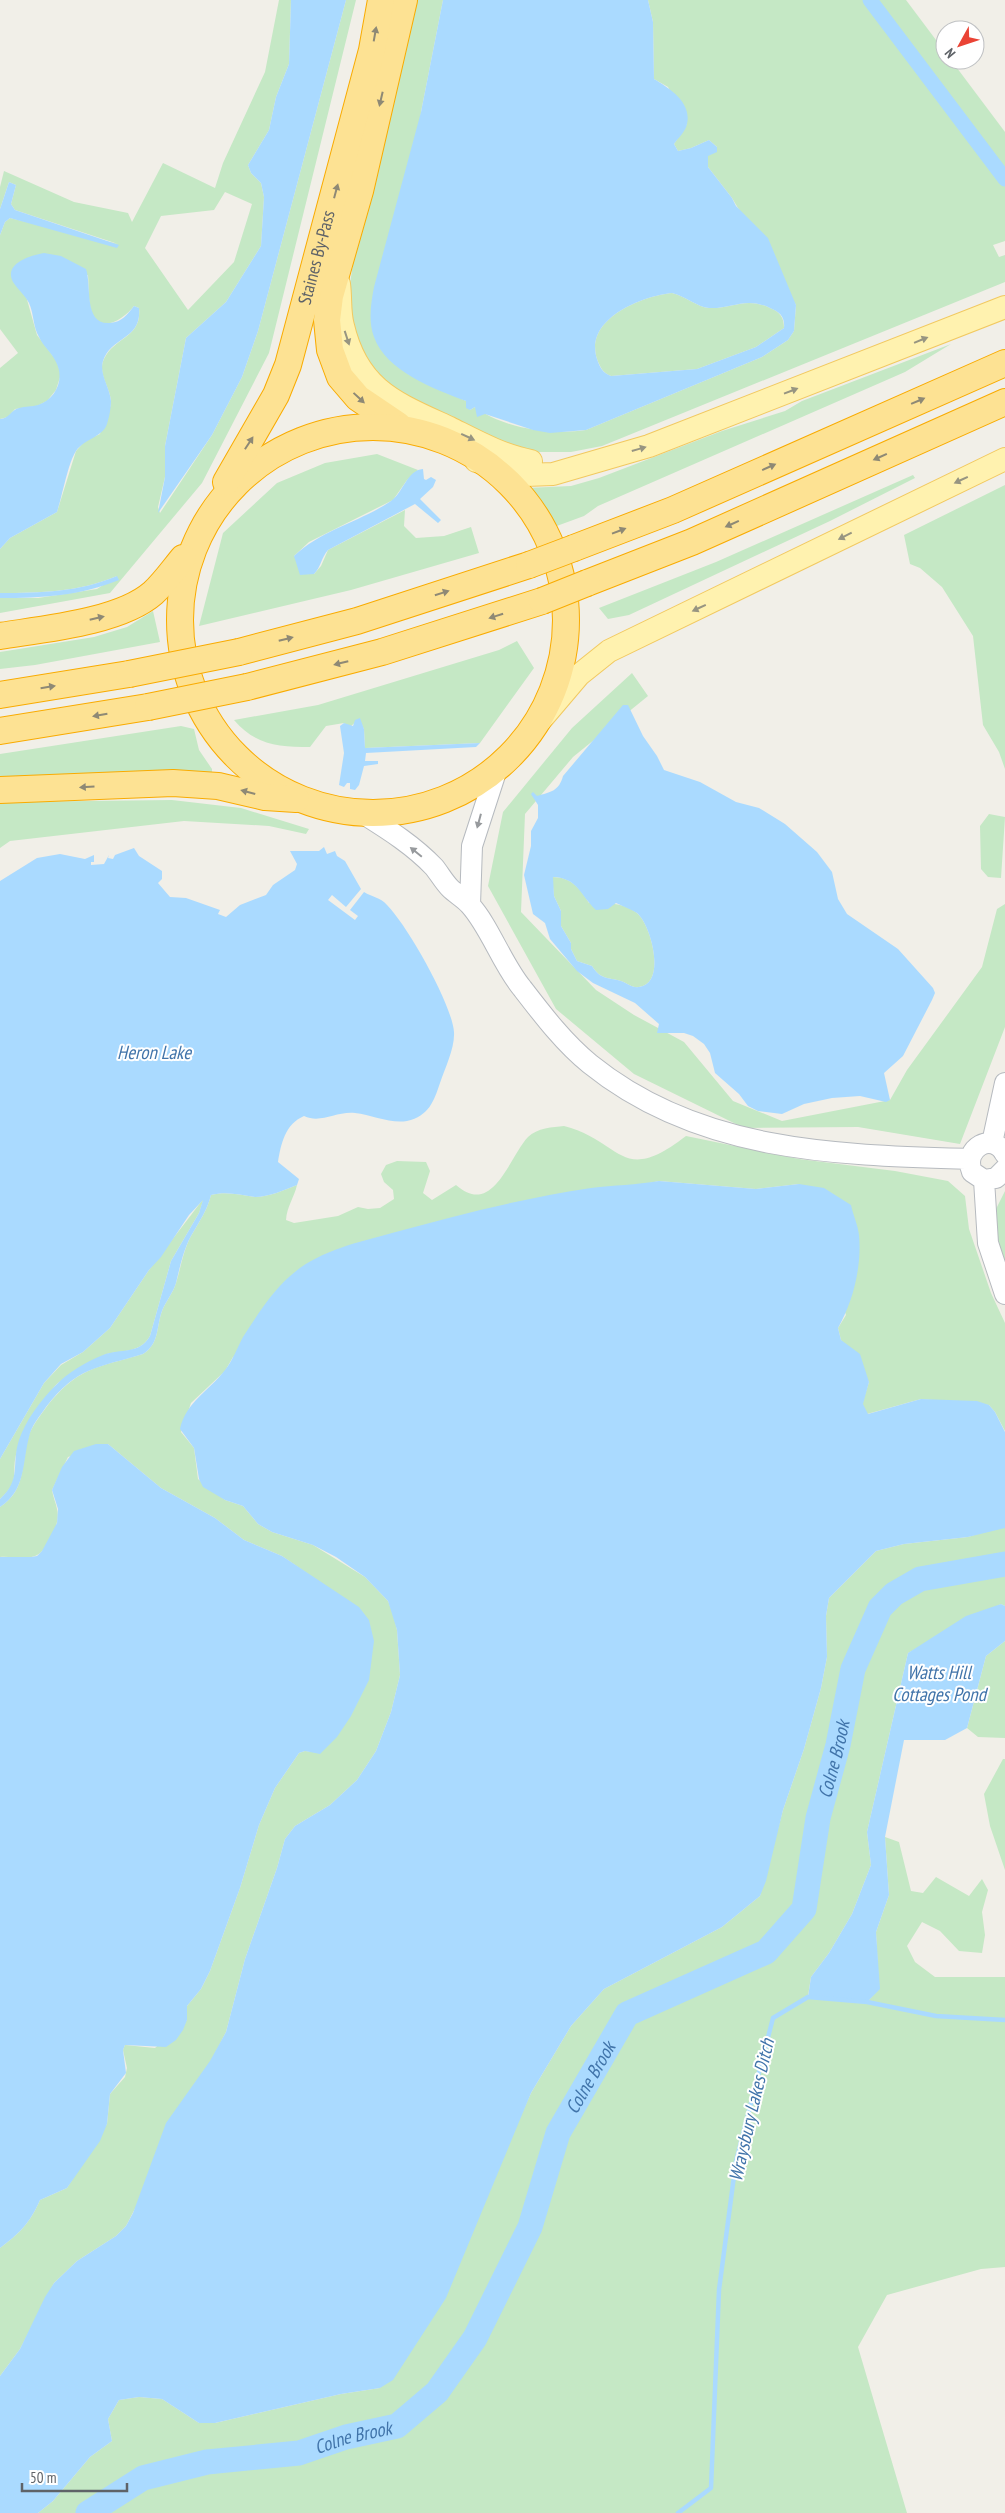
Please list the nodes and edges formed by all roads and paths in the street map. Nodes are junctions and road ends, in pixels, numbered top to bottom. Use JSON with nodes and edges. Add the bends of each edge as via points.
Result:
{"nodes":[{"id":1,"x":381,"y":0,"type":"edge"},
{"id":2,"x":404,"y":0,"type":"edge"},
{"id":3,"x":338,"y":273,"type":"junction"},
{"id":4,"x":1005,"y":307,"type":"edge"},
{"id":5,"x":1005,"y":364,"type":"edge"},
{"id":6,"x":1005,"y":402,"type":"edge"},
{"id":7,"x":409,"y":431,"type":"junction"},
{"id":8,"x":1005,"y":459,"type":"edge"},
{"id":9,"x":476,"y":461,"type":"junction"},
{"id":10,"x":592,"y":462,"type":"junction"},
{"id":11,"x":219,"y":501,"type":"junction"},
{"id":12,"x":201,"y":536,"type":"junction"},
{"id":13,"x":0,"y":636,"type":"edge"},
{"id":14,"x":0,"y":695,"type":"edge"},
{"id":15,"x":534,"y":728,"type":"junction"},
{"id":16,"x":0,"y":731,"type":"edge"},
{"id":17,"x":495,"y":775,"type":"junction"},
{"id":18,"x":0,"y":790,"type":"edge"},
{"id":19,"x":314,"y":801,"type":"junction"},
{"id":20,"x":365,"y":815,"type":"junction"},
{"id":21,"x":470,"y":905,"type":"junction"},
{"id":22,"x":1005,"y":1083,"type":"edge"},
{"id":23,"x":998,"y":1149,"type":"edge"},
{"id":24,"x":970,"y":1159,"type":"junction"},
{"id":25,"x":1005,"y":1169,"type":"edge"},
{"id":26,"x":984,"y":1180,"type":"junction"},
{"id":27,"x":1005,"y":1294,"type":"edge"}],
"edges":[{"from":11,"to":1,"type":"highway","name":"Staines By-Pass","one_way":true,"via":[[230,474],[276,395],[288,365],[372,50]]},
{"from":2,"to":3,"type":"highway","name":"Staines By-Pass","one_way":true},
{"from":3,"to":7,"type":"highway","name":"Staines By-Pass","one_way":true,"via":[[326,320],[335,366],[358,398]]},
{"from":3,"to":10,"type":"main road","one_way":true,"via":[[340,310],[348,344],[358,366],[382,393],[470,438],[522,459],[553,465]]},
{"from":10,"to":4,"type":"main road","one_way":true,"via":[[649,446]]},
{"from":14,"to":5,"type":"highway","one_way":true,"bridge":true,"via":[[239,652],[357,621],[529,565],[673,510]]},
{"from":6,"to":16,"type":"highway","one_way":true,"bridge":true,"via":[[692,542],[542,601],[382,652],[246,686],[148,707]]},
{"from":7,"to":9,"type":"highway"},
{"from":7,"to":11,"type":"highway","via":[[359,424],[311,430],[270,453]]},
{"from":8,"to":15,"type":"main road","one_way":true,"via":[[609,651],[579,675]]},
{"from":9,"to":10,"type":"main road","via":[[526,475],[553,474]]},
{"from":9,"to":15,"type":"highway","via":[[517,494],[537,517],[546,531],[561,574],[565,618],[562,651]]},
{"from":11,"to":12,"type":"highway"},
{"from":13,"to":12,"type":"highway","one_way":true,"via":[[130,608],[153,593]]},
{"from":12,"to":19,"type":"highway","via":[[185,568],[174,610],[176,626],[208,723],[232,753],[259,774]]},
{"from":15,"to":17,"type":"highway"},
{"from":17,"to":20,"type":"highway","via":[[463,799],[432,812],[392,817]]},
{"from":17,"to":21,"type":"main road","one_way":true,"via":[[472,846]]},
{"from":19,"to":18,"type":"highway","one_way":true,"via":[[266,797],[218,786],[173,783]]},
{"from":19,"to":20,"type":"highway"},
{"from":21,"to":20,"type":"main road","one_way":true,"via":[[394,832]]},
{"from":21,"to":24,"type":"main road","via":[[520,986],[566,1042],[634,1095],[675,1116],[757,1142],[790,1147]]},
{"from":22,"to":23,"type":"main road"},
{"from":23,"to":24,"type":"main road","via":[[985,1143],[975,1148]]},
{"from":24,"to":26,"type":"main road","via":[[972,1172]]},
{"from":25,"to":26,"type":"main road","via":[[996,1178]]},
{"from":26,"to":27,"type":"main road","via":[[988,1243]]}]}
